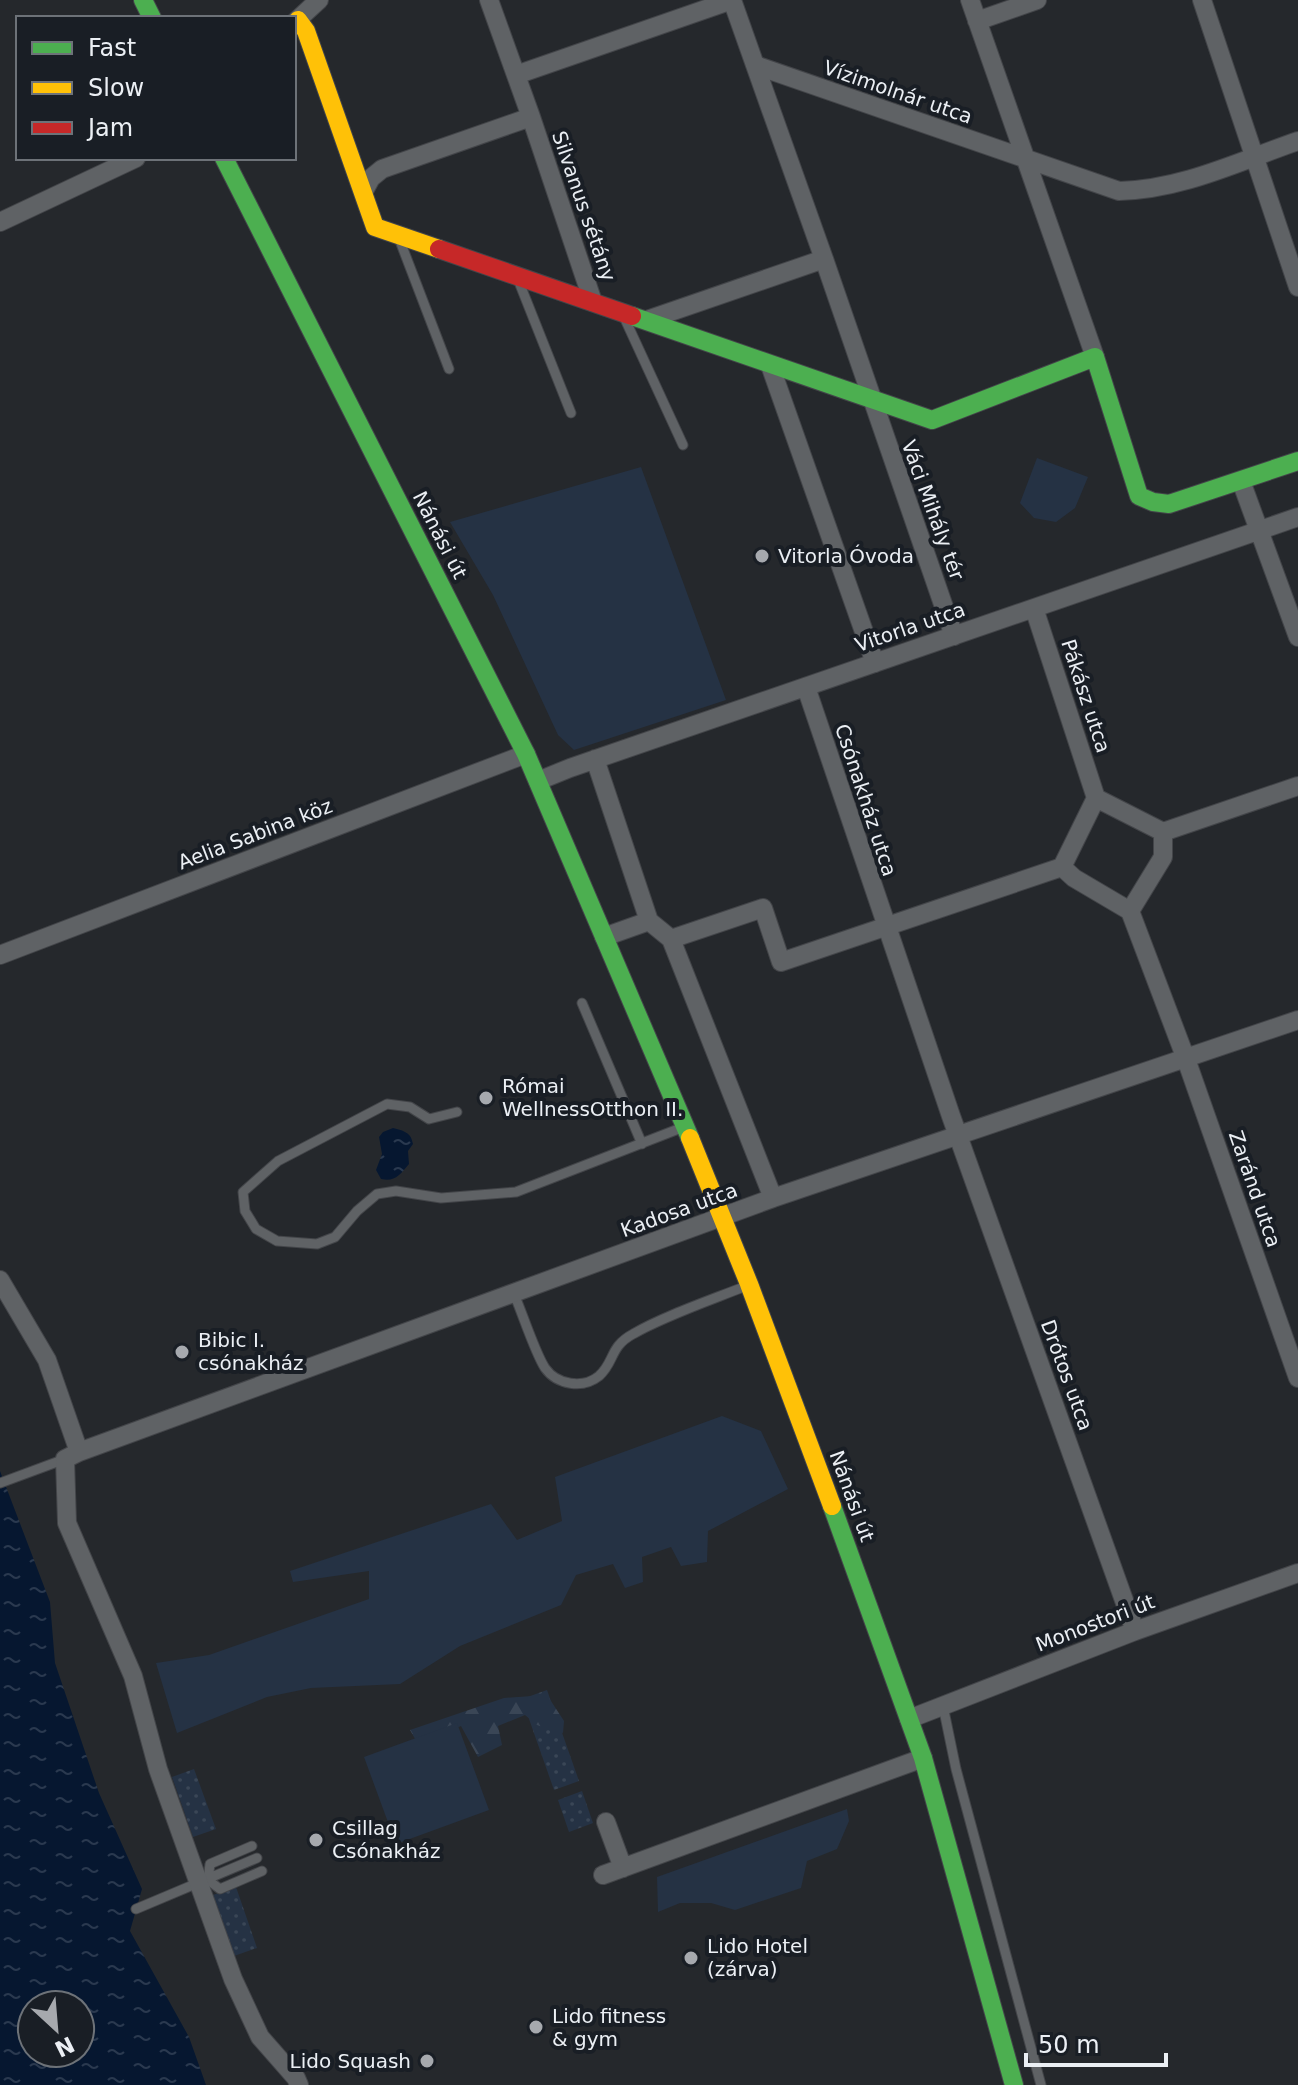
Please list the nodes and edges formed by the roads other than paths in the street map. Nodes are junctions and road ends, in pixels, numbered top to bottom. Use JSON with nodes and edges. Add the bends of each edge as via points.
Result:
{"nodes":[{"id":1,"x":319,"y":0,"type":"edge"},
{"id":2,"x":489,"y":0,"type":"edge"},
{"id":3,"x":732,"y":0,"type":"edge"},
{"id":4,"x":970,"y":0,"type":"edge"},
{"id":5,"x":1037,"y":0,"type":"edge"},
{"id":6,"x":1202,"y":0,"type":"edge"},
{"id":7,"x":977,"y":21,"type":"junction"},
{"id":8,"x":296,"y":22,"type":"edge"},
{"id":9,"x":755,"y":65,"type":"junction"},
{"id":10,"x":516,"y":75,"type":"junction"},
{"id":11,"x":531,"y":117,"type":"junction"},
{"id":12,"x":1298,"y":141,"type":"edge"},
{"id":13,"x":1252,"y":157,"type":"junction"},
{"id":14,"x":1027,"y":159,"type":"junction"},
{"id":15,"x":132,"y":160,"type":"edge"},
{"id":16,"x":225,"y":160,"type":"edge"},
{"id":17,"x":365,"y":189,"type":"junction"},
{"id":18,"x":0,"y":222,"type":"edge"},
{"id":19,"x":398,"y":234,"type":"junction"},
{"id":20,"x":824,"y":259,"type":"junction"},
{"id":21,"x":516,"y":275,"type":"junction"},
{"id":22,"x":1298,"y":287,"type":"edge"},
{"id":23,"x":593,"y":302,"type":"junction"},
{"id":24,"x":621,"y":311,"type":"junction"},
{"id":25,"x":647,"y":320,"type":"junction"},
{"id":26,"x":1095,"y":357,"type":"junction"},
{"id":27,"x":770,"y":365,"type":"junction"},
{"id":28,"x":449,"y":369,"type":"dead end"},
{"id":29,"x":870,"y":400,"type":"junction"},
{"id":30,"x":571,"y":413,"type":"dead end"},
{"id":31,"x":683,"y":445,"type":"dead end"},
{"id":32,"x":1298,"y":461,"type":"edge"},
{"id":33,"x":1241,"y":481,"type":"junction"},
{"id":34,"x":1298,"y":517,"type":"edge"},
{"id":35,"x":1259,"y":531,"type":"junction"},
{"id":36,"x":1034,"y":608,"type":"junction"},
{"id":37,"x":954,"y":636,"type":"junction"},
{"id":38,"x":1298,"y":637,"type":"edge"},
{"id":39,"x":875,"y":663,"type":"junction"},
{"id":40,"x":806,"y":687,"type":"junction"},
{"id":41,"x":526,"y":754,"type":"junction"},
{"id":42,"x":595,"y":759,"type":"junction"},
{"id":43,"x":538,"y":781,"type":"junction"},
{"id":44,"x":1298,"y":786,"type":"edge"},
{"id":45,"x":1096,"y":798,"type":"junction"},
{"id":46,"x":1163,"y":832,"type":"junction"},
{"id":47,"x":1062,"y":867,"type":"junction"},
{"id":48,"x":1130,"y":911,"type":"junction"},
{"id":49,"x":649,"y":921,"type":"junction"},
{"id":50,"x":885,"y":926,"type":"junction"},
{"id":51,"x":604,"y":937,"type":"junction"},
{"id":52,"x":671,"y":939,"type":"junction"},
{"id":53,"x":0,"y":955,"type":"edge"},
{"id":54,"x":582,"y":1003,"type":"dead end"},
{"id":55,"x":1298,"y":1020,"type":"edge"},
{"id":56,"x":1186,"y":1059,"type":"junction"},
{"id":57,"x":457,"y":1112,"type":"dead end"},
{"id":58,"x":685,"y":1126,"type":"junction"},
{"id":59,"x":958,"y":1135,"type":"junction"},
{"id":60,"x":642,"y":1144,"type":"junction"},
{"id":61,"x":773,"y":1198,"type":"junction"},
{"id":62,"x":722,"y":1218,"type":"junction"},
{"id":63,"x":0,"y":1280,"type":"edge"},
{"id":64,"x":749,"y":1284,"type":"junction"},
{"id":65,"x":514,"y":1294,"type":"junction"},
{"id":66,"x":1298,"y":1378,"type":"edge"},
{"id":67,"x":72,"y":1456,"type":"junction"},
{"id":68,"x":0,"y":1483,"type":"edge"},
{"id":69,"x":1298,"y":1573,"type":"edge"},
{"id":70,"x":1135,"y":1631,"type":"junction"},
{"id":71,"x":943,"y":1706,"type":"junction"},
{"id":72,"x":909,"y":1719,"type":"junction"},
{"id":73,"x":923,"y":1758,"type":"junction"},
{"id":74,"x":606,"y":1822,"type":"dead end"},
{"id":75,"x":252,"y":1846,"type":"dead end"},
{"id":76,"x":252,"y":1859,"type":"dead end"},
{"id":77,"x":623,"y":1868,"type":"junction"},
{"id":78,"x":262,"y":1871,"type":"dead end"},
{"id":79,"x":603,"y":1875,"type":"dead end"},
{"id":80,"x":203,"y":1880,"type":"junction"},
{"id":81,"x":137,"y":1906,"type":"dead end"},
{"id":82,"x":299,"y":2085,"type":"edge"},
{"id":83,"x":1014,"y":2085,"type":"edge"},
{"id":84,"x":1041,"y":2085,"type":"edge"}],
"edges":[{"from":1,"to":8,"type":"street"},
{"from":2,"to":10,"type":"street"},
{"from":3,"to":9,"type":"street"},
{"from":3,"to":10,"type":"street"},
{"from":4,"to":7,"type":"street"},
{"from":5,"to":7,"type":"street"},
{"from":6,"to":13,"type":"street"},
{"from":7,"to":14,"type":"street"},
{"from":8,"to":17,"type":"street","name":"Silvanus sétány","via":[[306,31]]},
{"from":9,"to":14,"type":"street","name":"Vízimolnár utca"},
{"from":9,"to":20,"type":"street"},
{"from":10,"to":11,"type":"street"},
{"from":11,"to":17,"type":"street","name":"Silvanus sétány","via":[[382,169]]},
{"from":11,"to":23,"type":"street","name":"Silvanus sétány"},
{"from":12,"to":13,"type":"street","name":"Vízimolnár utca"},
{"from":13,"to":14,"type":"street","name":"Vízimolnár utca","via":[[1146,191],[1119,191]]},
{"from":13,"to":22,"type":"street"},
{"from":14,"to":26,"type":"street"},
{"from":15,"to":18,"type":"street"},
{"from":16,"to":41,"type":"street","name":"Nánási út"},
{"from":17,"to":19,"type":"street","name":"Silvanus sétány","via":[[375,227]]},
{"from":19,"to":21,"type":"street","name":"Silvanus sétány"},
{"from":19,"to":28,"type":"lane"},
{"from":20,"to":25,"type":"street"},
{"from":20,"to":29,"type":"street"},
{"from":21,"to":23,"type":"street","name":"Silvanus sétány"},
{"from":21,"to":30,"type":"lane"},
{"from":23,"to":24,"type":"street","name":"Silvanus sétány"},
{"from":24,"to":25,"type":"street","name":"Silvanus sétány"},
{"from":24,"to":31,"type":"lane"},
{"from":25,"to":27,"type":"street","name":"Silvanus sétány"},
{"from":26,"to":29,"type":"street","name":"Silvanus sétány","via":[[932,420]]},
{"from":26,"to":33,"type":"street","via":[[1139,496],[1169,504]]},
{"from":27,"to":29,"type":"street","name":"Silvanus sétány"},
{"from":27,"to":39,"type":"street"},
{"from":29,"to":37,"type":"street","name":"Váci Mihály tér"},
{"from":32,"to":33,"type":"street"},
{"from":33,"to":35,"type":"street"},
{"from":34,"to":35,"type":"street","name":"Vitorla utca"},
{"from":35,"to":36,"type":"street","name":"Vitorla utca"},
{"from":35,"to":38,"type":"street"},
{"from":36,"to":37,"type":"street","name":"Vitorla utca"},
{"from":36,"to":45,"type":"street","name":"Pákász utca"},
{"from":37,"to":39,"type":"street","name":"Vitorla utca"},
{"from":39,"to":40,"type":"street","name":"Vitorla utca"},
{"from":40,"to":42,"type":"street","name":"Vitorla utca"},
{"from":40,"to":50,"type":"street","name":"Csónakház utca"},
{"from":41,"to":43,"type":"street","name":"Nánási út"},
{"from":41,"to":53,"type":"street","name":"Aelia Sabina köz"},
{"from":42,"to":43,"type":"street","name":"Vitorla utca"},
{"from":42,"to":49,"type":"street"},
{"from":43,"to":51,"type":"street","name":"Nánási út"},
{"from":44,"to":46,"type":"street"},
{"from":45,"to":46,"type":"street"},
{"from":45,"to":47,"type":"street"},
{"from":46,"to":48,"type":"street","via":[[1163,857]]},
{"from":47,"to":48,"type":"street"},
{"from":47,"to":50,"type":"street"},
{"from":48,"to":56,"type":"street"},
{"from":49,"to":51,"type":"street"},
{"from":49,"to":52,"type":"street"},
{"from":50,"to":52,"type":"street","via":[[781,962],[763,908]]},
{"from":50,"to":59,"type":"street","name":"Csónakház utca"},
{"from":51,"to":58,"type":"street","name":"Nánási út"},
{"from":52,"to":61,"type":"street"},
{"from":54,"to":60,"type":"lane"},
{"from":55,"to":56,"type":"street","name":"Kadosa utca"},
{"from":56,"to":59,"type":"street","name":"Kadosa utca"},
{"from":56,"to":66,"type":"street","name":"Zaránd utca"},
{"from":57,"to":60,"type":"lane","via":[[429,1119],[410,1107],[387,1104],[278,1161],[243,1192],[245,1211],[256,1229],[277,1241],[317,1244],[335,1237],[377,1194],[396,1191],[441,1198],[516,1192]]},
{"from":58,"to":60,"type":"lane"},
{"from":58,"to":62,"type":"street","name":"Nánási út"},
{"from":59,"to":61,"type":"street","name":"Kadosa utca"},
{"from":59,"to":70,"type":"street","name":"Drótos utca"},
{"from":61,"to":62,"type":"street","name":"Kadosa utca"},
{"from":62,"to":64,"type":"street","name":"Nánási út"},
{"from":62,"to":65,"type":"street","name":"Kadosa utca"},
{"from":63,"to":67,"type":"street","via":[[47,1360]]},
{"from":64,"to":65,"type":"lane","via":[[631,1334],[613,1350],[597,1378],[579,1384],[560,1382],[545,1368]]},
{"from":64,"to":72,"type":"street","name":"Nánási út"},
{"from":65,"to":67,"type":"street","name":"Kadosa utca"},
{"from":67,"to":68,"type":"lane"},
{"from":67,"to":80,"type":"street","via":[[67,1523],[133,1676],[158,1769]]},
{"from":69,"to":70,"type":"street","name":"Monostori út"},
{"from":70,"to":71,"type":"street","name":"Monostori út"},
{"from":71,"to":72,"type":"street","name":"Monostori út"},
{"from":71,"to":84,"type":"lane"},
{"from":72,"to":73,"type":"street","name":"Nánási út"},
{"from":73,"to":77,"type":"street"},
{"from":73,"to":83,"type":"street","name":"Nánási út"},
{"from":74,"to":77,"type":"street"},
{"from":75,"to":80,"type":"lane","via":[[210,1864]]},
{"from":76,"to":80,"type":"lane"},
{"from":77,"to":79,"type":"street"},
{"from":78,"to":80,"type":"lane","via":[[220,1889]]},
{"from":80,"to":81,"type":"lane"},
{"from":80,"to":82,"type":"street","via":[[233,1979],[260,2037]]}]}
